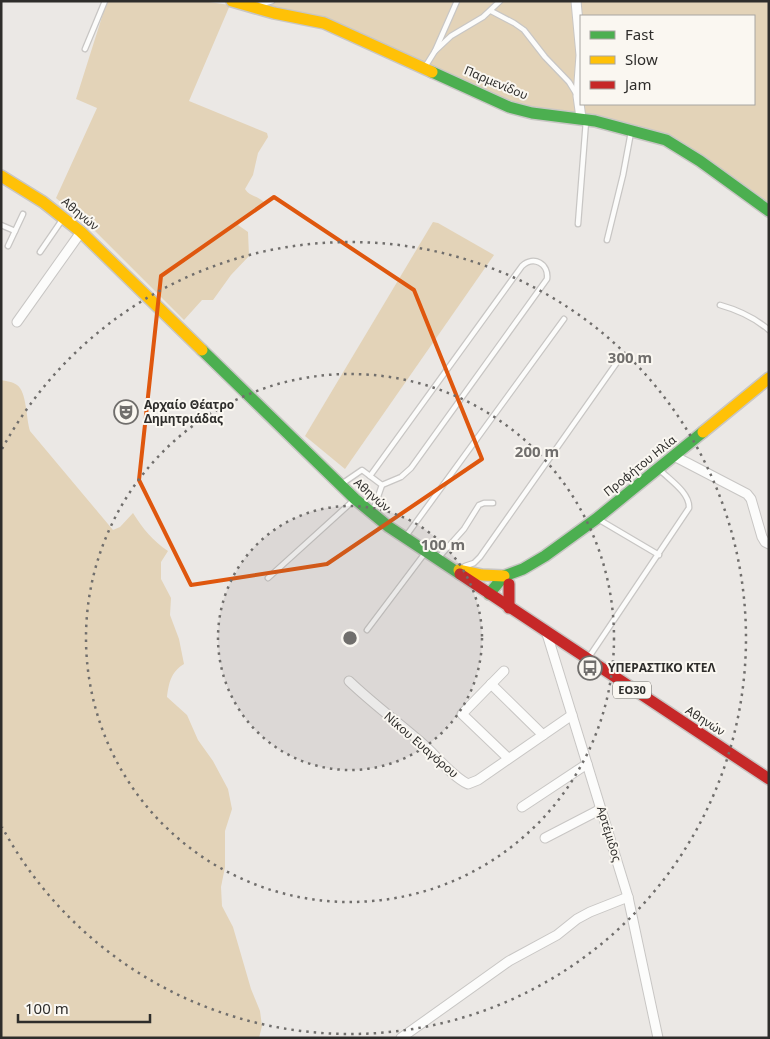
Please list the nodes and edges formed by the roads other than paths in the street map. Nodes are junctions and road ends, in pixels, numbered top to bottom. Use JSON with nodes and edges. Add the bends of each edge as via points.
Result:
{"nodes":[{"id":1,"x":105,"y":1,"type":"edge"},
{"id":2,"x":232,"y":1,"type":"edge"},
{"id":3,"x":272,"y":1,"type":"edge"},
{"id":4,"x":458,"y":1,"type":"edge"},
{"id":5,"x":500,"y":1,"type":"edge"},
{"id":6,"x":576,"y":1,"type":"edge"},
{"id":7,"x":253,"y":6,"type":"junction"},
{"id":8,"x":491,"y":11,"type":"junction"},
{"id":9,"x":86,"y":49,"type":"dead end"},
{"id":10,"x":435,"y":51,"type":"junction"},
{"id":11,"x":425,"y":68,"type":"junction"},
{"id":12,"x":578,"y":96,"type":"junction"},
{"id":13,"x":580,"y":103,"type":"edge"},
{"id":14,"x":580,"y":105,"type":"edge"},
{"id":15,"x":584,"y":118,"type":"junction"},
{"id":16,"x":631,"y":131,"type":"junction"},
{"id":17,"x":1,"y":176,"type":"edge"},
{"id":18,"x":769,"y":211,"type":"edge"},
{"id":19,"x":23,"y":214,"type":"dead end"},
{"id":20,"x":64,"y":218,"type":"junction"},
{"id":21,"x":578,"y":224,"type":"dead end"},
{"id":22,"x":1,"y":225,"type":"edge"},
{"id":23,"x":15,"y":231,"type":"junction"},
{"id":24,"x":81,"y":232,"type":"junction"},
{"id":25,"x":607,"y":240,"type":"dead end"},
{"id":26,"x":8,"y":246,"type":"dead end"},
{"id":27,"x":40,"y":252,"type":"dead end"},
{"id":28,"x":720,"y":305,"type":"dead end"},
{"id":29,"x":564,"y":319,"type":"dead end"},
{"id":30,"x":17,"y":322,"type":"dead end"},
{"id":31,"x":769,"y":330,"type":"edge"},
{"id":32,"x":618,"y":360,"type":"dead end"},
{"id":33,"x":769,"y":378,"type":"edge"},
{"id":34,"x":674,"y":456,"type":"junction"},
{"id":35,"x":659,"y":469,"type":"junction"},
{"id":36,"x":370,"y":476,"type":"junction"},
{"id":37,"x":340,"y":485,"type":"junction"},
{"id":38,"x":382,"y":485,"type":"junction"},
{"id":39,"x":355,"y":499,"type":"junction"},
{"id":40,"x":493,"y":503,"type":"dead end"},
{"id":41,"x":372,"y":514,"type":"junction"},
{"id":42,"x":596,"y":519,"type":"junction"},
{"id":43,"x":404,"y":539,"type":"junction"},
{"id":44,"x":769,"y":544,"type":"edge"},
{"id":45,"x":425,"y":553,"type":"junction"},
{"id":46,"x":660,"y":555,"type":"junction"},
{"id":47,"x":436,"y":560,"type":"junction"},
{"id":48,"x":450,"y":568,"type":"junction"},
{"id":49,"x":268,"y":578,"type":"dead end"},
{"id":50,"x":506,"y":580,"type":"junction"},
{"id":51,"x":492,"y":597,"type":"junction"},
{"id":52,"x":509,"y":608,"type":"junction"},
{"id":53,"x":367,"y":630,"type":"dead end"},
{"id":54,"x":547,"y":634,"type":"junction"},
{"id":55,"x":587,"y":660,"type":"junction"},
{"id":56,"x":504,"y":671,"type":"dead end"},
{"id":57,"x":349,"y":681,"type":"dead end"},
{"id":58,"x":491,"y":684,"type":"junction"},
{"id":59,"x":572,"y":715,"type":"junction"},
{"id":60,"x":543,"y":735,"type":"junction"},
{"id":61,"x":508,"y":758,"type":"junction"},
{"id":62,"x":587,"y":764,"type":"junction"},
{"id":63,"x":769,"y":779,"type":"edge"},
{"id":64,"x":522,"y":807,"type":"dead end"},
{"id":65,"x":601,"y":809,"type":"junction"},
{"id":66,"x":545,"y":838,"type":"dead end"},
{"id":67,"x":628,"y":897,"type":"junction"},
{"id":68,"x":401,"y":1038,"type":"edge"},
{"id":69,"x":658,"y":1038,"type":"edge"}],
"edges":[{"from":1,"to":9,"type":"lane"},
{"from":2,"to":7,"type":"main road","name":"Παρμενίδου"},
{"from":3,"to":7,"type":"lane"},
{"from":4,"to":10,"type":"lane"},
{"from":5,"to":8,"type":"lane"},
{"from":6,"to":12,"type":"street","via":[[580,55]]},
{"from":7,"to":11,"type":"main road","name":"Παρμενίδου","via":[[349,32]]},
{"from":8,"to":10,"type":"lane","via":[[451,36]]},
{"from":8,"to":12,"type":"lane","via":[[524,30]]},
{"from":10,"to":11,"type":"lane"},
{"from":11,"to":15,"type":"main road","name":"Παρμενίδου","via":[[515,108],[532,113]]},
{"from":12,"to":13,"type":"street"},
{"from":14,"to":15,"type":"street"},
{"from":15,"to":16,"type":"main road","name":"Παρμενίδου"},
{"from":15,"to":21,"type":"lane"},
{"from":16,"to":18,"type":"main road","name":"Παρμενίδου","via":[[677,146]]},
{"from":16,"to":25,"type":"lane"},
{"from":17,"to":20,"type":"main road","name":"Αθηνών","number":"ΕΟ30"},
{"from":19,"to":23,"type":"lane"},
{"from":20,"to":24,"type":"main road","name":"Αθηνών","number":"ΕΟ30"},
{"from":20,"to":27,"type":"lane"},
{"from":22,"to":23,"type":"lane"},
{"from":23,"to":26,"type":"lane"},
{"from":24,"to":30,"type":"street"},
{"from":24,"to":37,"type":"main road","name":"Αθηνών","number":"ΕΟ30"},
{"from":28,"to":31,"type":"lane","via":[[736,309]]},
{"from":29,"to":43,"type":"lane"},
{"from":32,"to":48,"type":"lane","via":[[480,557],[468,566]]},
{"from":33,"to":34,"type":"main road","name":"Προφήτου Ηλία"},
{"from":34,"to":35,"type":"main road","name":"Προφήτου Ηλία"},
{"from":34,"to":44,"type":"street","via":[[747,494],[762,537]]},
{"from":35,"to":42,"type":"main road","name":"Προφήτου Ηλία"},
{"from":35,"to":46,"type":"lane","via":[[689,502],[689,508]]},
{"from":36,"to":37,"type":"lane","via":[[362,470]]},
{"from":36,"to":38,"type":"lane"},
{"from":36,"to":38,"type":"lane","via":[[522,266],[534,260],[542,263],[547,279],[411,468],[401,477]]},
{"from":37,"to":39,"type":"main road","name":"Αθηνών","number":"ΕΟ30"},
{"from":38,"to":41,"type":"lane"},
{"from":39,"to":41,"type":"main road","name":"Αθηνών","number":"ΕΟ30"},
{"from":39,"to":49,"type":"lane"},
{"from":40,"to":47,"type":"lane","via":[[479,505],[464,529]]},
{"from":41,"to":43,"type":"main road","name":"Αθηνών","number":"ΕΟ30"},
{"from":42,"to":46,"type":"lane"},
{"from":42,"to":50,"type":"main road","name":"Προφήτου Ηλία","via":[[546,556]]},
{"from":43,"to":45,"type":"main road","name":"Αθηνών","number":"ΕΟ30"},
{"from":45,"to":47,"type":"main road","name":"Αθηνών","number":"ΕΟ30"},
{"from":45,"to":53,"type":"lane"},
{"from":46,"to":55,"type":"lane"},
{"from":47,"to":48,"type":"main road","name":"Αθηνών","number":"ΕΟ30"},
{"from":48,"to":50,"type":"main road"},
{"from":48,"to":51,"type":"main road","name":"Αθηνών","number":"ΕΟ30"},
{"from":50,"to":51,"type":"main road"},
{"from":50,"to":52,"type":"main road"},
{"from":51,"to":52,"type":"main road","name":"Αθηνών","number":"ΕΟ30"},
{"from":52,"to":54,"type":"main road","name":"Αθηνών","number":"ΕΟ30"},
{"from":54,"to":55,"type":"main road","name":"Αθηνών","number":"ΕΟ30"},
{"from":54,"to":59,"type":"street","name":"Αρτέμιδος"},
{"from":55,"to":63,"type":"main road","name":"Αθηνών","number":"ΕΟ30"},
{"from":56,"to":58,"type":"street"},
{"from":57,"to":61,"type":"street","name":"Νίκου Ευαγόρου","via":[[466,783],[474,782]]},
{"from":58,"to":60,"type":"street"},
{"from":58,"to":61,"type":"street","via":[[462,714]]},
{"from":59,"to":60,"type":"street","name":"Νίκου Ευαγόρου"},
{"from":59,"to":62,"type":"street","name":"Αρτέμιδος"},
{"from":60,"to":61,"type":"street","name":"Νίκου Ευαγόρου"},
{"from":62,"to":64,"type":"street"},
{"from":62,"to":65,"type":"street","name":"Αρτέμιδος"},
{"from":65,"to":66,"type":"street"},
{"from":65,"to":67,"type":"street","name":"Αρτέμιδος"},
{"from":67,"to":68,"type":"street","via":[[584,916],[510,961]]},
{"from":67,"to":69,"type":"street","name":"Αρτέμιδος"}]}
